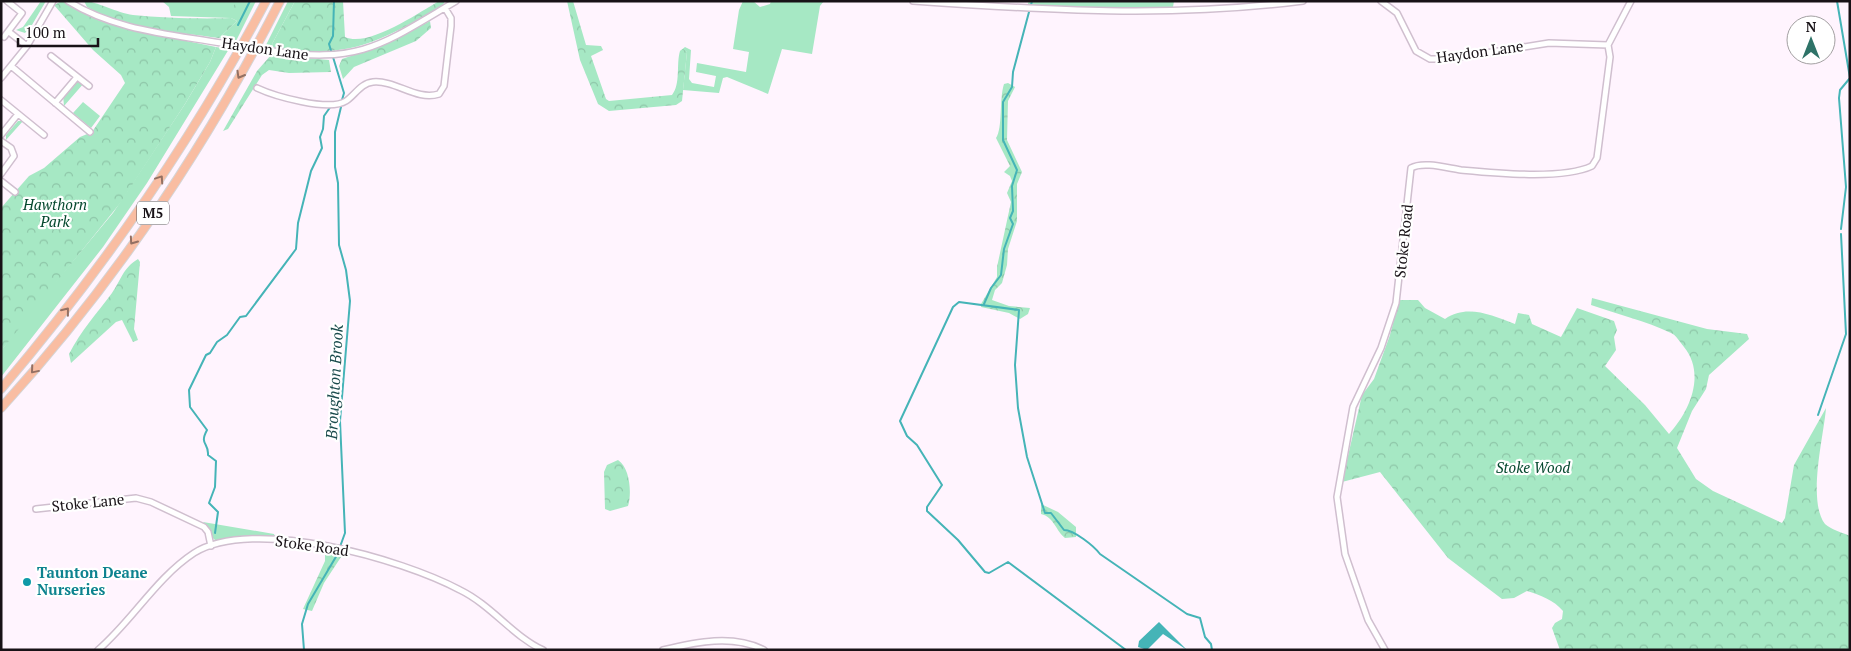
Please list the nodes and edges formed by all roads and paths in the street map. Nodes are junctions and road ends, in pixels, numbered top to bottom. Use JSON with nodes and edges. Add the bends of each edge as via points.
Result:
{"nodes":[{"id":1,"x":7,"y":1,"type":"edge"},
{"id":2,"x":53,"y":1,"type":"edge"},
{"id":3,"x":266,"y":1,"type":"edge"},
{"id":4,"x":280,"y":1,"type":"edge"},
{"id":5,"x":456,"y":1,"type":"edge"},
{"id":6,"x":913,"y":1,"type":"edge"},
{"id":7,"x":1304,"y":1,"type":"edge"},
{"id":8,"x":1381,"y":1,"type":"edge"},
{"id":9,"x":1631,"y":1,"type":"edge"},
{"id":10,"x":71,"y":2,"type":"edge"},
{"id":11,"x":445,"y":8,"type":"junction"},
{"id":12,"x":9,"y":32,"type":"junction"},
{"id":13,"x":4,"y":37,"type":"dead end"},
{"id":14,"x":1608,"y":45,"type":"junction"},
{"id":15,"x":27,"y":46,"type":"junction"},
{"id":16,"x":52,"y":56,"type":"dead end"},
{"id":17,"x":11,"y":66,"type":"junction"},
{"id":18,"x":77,"y":77,"type":"junction"},
{"id":19,"x":1,"y":78,"type":"edge"},
{"id":20,"x":89,"y":86,"type":"dead end"},
{"id":21,"x":256,"y":88,"type":"dead end"},
{"id":22,"x":1,"y":100,"type":"edge"},
{"id":23,"x":55,"y":103,"type":"junction"},
{"id":24,"x":18,"y":114,"type":"junction"},
{"id":25,"x":82,"y":126,"type":"junction"},
{"id":26,"x":78,"y":131,"type":"dead end"},
{"id":27,"x":90,"y":132,"type":"dead end"},
{"id":28,"x":1,"y":135,"type":"edge"},
{"id":29,"x":44,"y":135,"type":"dead end"},
{"id":30,"x":1,"y":141,"type":"edge"},
{"id":31,"x":1,"y":174,"type":"edge"},
{"id":32,"x":1,"y":181,"type":"edge"},
{"id":33,"x":15,"y":192,"type":"dead end"},
{"id":34,"x":1,"y":389,"type":"edge"},
{"id":35,"x":1,"y":408,"type":"edge"},
{"id":36,"x":36,"y":509,"type":"dead end"},
{"id":37,"x":211,"y":546,"type":"junction"},
{"id":38,"x":98,"y":650,"type":"edge"},
{"id":39,"x":543,"y":650,"type":"edge"},
{"id":40,"x":663,"y":650,"type":"edge"},
{"id":41,"x":764,"y":650,"type":"edge"},
{"id":42,"x":1385,"y":650,"type":"edge"}],
"edges":[{"from":1,"to":12,"type":"street","via":[[22,14]]},
{"from":2,"to":15,"type":"street"},
{"from":34,"to":3,"type":"highway","number":"M5","one_way":true,"via":[[62,316],[147,200],[210,101]]},
{"from":4,"to":35,"type":"highway","number":"M5","one_way":true,"via":[[220,108],[158,206],[73,322]]},
{"from":5,"to":11,"type":"street","name":"Haydon Lane"},
{"from":6,"to":7,"type":"street","via":[[1138,12],[1229,10]]},
{"from":8,"to":14,"type":"street","name":"Haydon Lane","via":[[1397,13],[1416,51],[1430,59],[1549,43]]},
{"from":9,"to":14,"type":"street","name":"Stoke Road"},
{"from":10,"to":11,"type":"street","name":"Haydon Lane","bridge":true,"via":[[124,26],[273,51],[327,56],[348,54],[381,44]]},
{"from":11,"to":21,"type":"street","via":[[451,18],[451,26],[444,86],[439,94],[430,97],[386,83],[372,82],[344,102],[328,104],[292,99]]},
{"from":12,"to":13,"type":"street"},
{"from":12,"to":15,"type":"street"},
{"from":14,"to":42,"type":"street","name":"Stoke Road","via":[[1610,57],[1597,158],[1592,166],[1543,173],[1480,172],[1426,166],[1411,168],[1396,303],[1381,348],[1353,407],[1337,498],[1344,554],[1368,620]]},
{"from":15,"to":17,"type":"street"},
{"from":16,"to":18,"type":"street"},
{"from":17,"to":19,"type":"street"},
{"from":17,"to":23,"type":"street"},
{"from":18,"to":20,"type":"street"},
{"from":18,"to":23,"type":"street"},
{"from":22,"to":24,"type":"street"},
{"from":23,"to":25,"type":"street"},
{"from":24,"to":28,"type":"street"},
{"from":24,"to":29,"type":"street"},
{"from":25,"to":26,"type":"street"},
{"from":25,"to":27,"type":"street"},
{"from":30,"to":31,"type":"street","via":[[11,148],[14,156]]},
{"from":32,"to":33,"type":"street"},
{"from":36,"to":37,"type":"street","name":"Stoke Lane","via":[[124,498],[144,500],[204,527]]},
{"from":37,"to":38,"type":"street","name":"Stoke Road","via":[[180,564]]},
{"from":37,"to":39,"type":"street","name":"Stoke Road","via":[[223,541],[255,539],[343,548],[460,589],[486,605]]},
{"from":40,"to":41,"type":"street","via":[[732,640]]}]}
